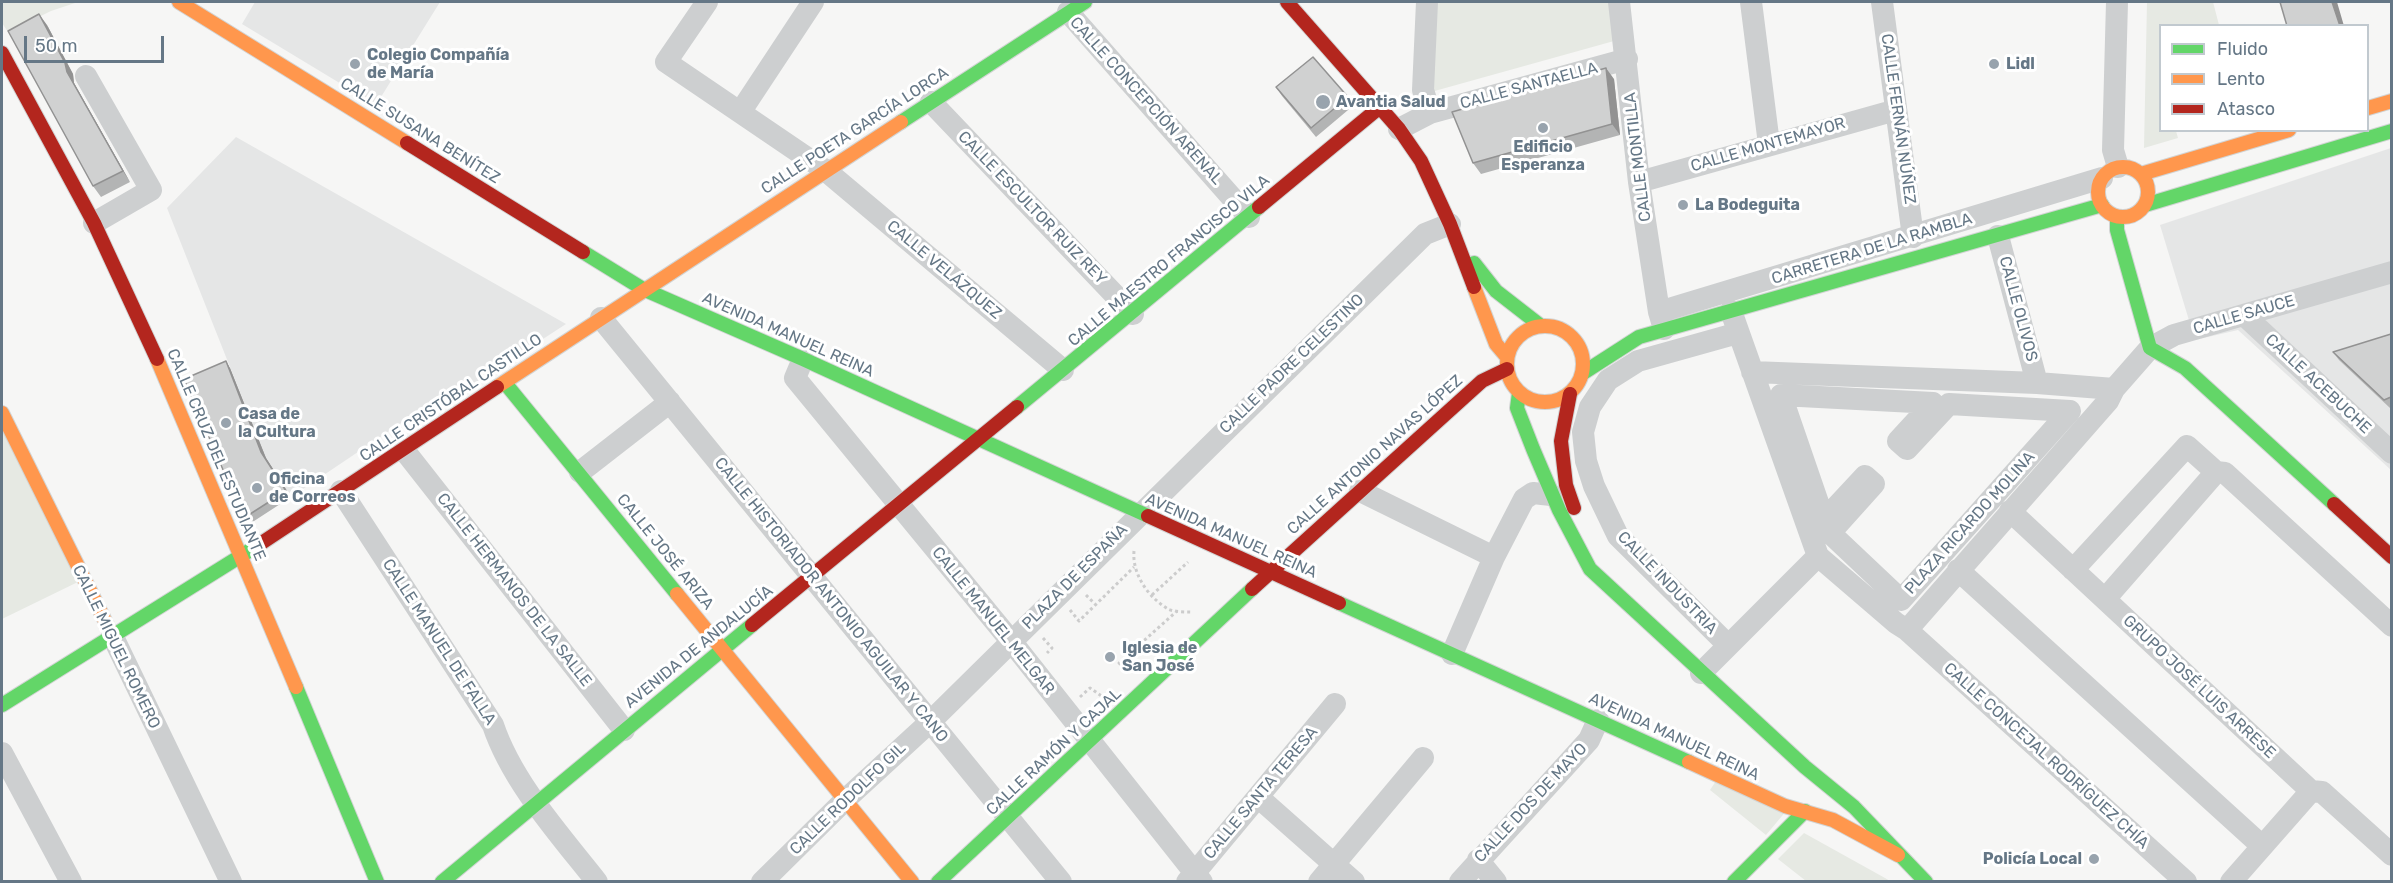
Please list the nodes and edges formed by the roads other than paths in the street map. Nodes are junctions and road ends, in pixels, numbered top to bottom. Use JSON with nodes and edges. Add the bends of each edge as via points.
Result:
{"nodes":[{"id":1,"x":179,"y":2,"type":"edge"},
{"id":2,"x":707,"y":2,"type":"edge"},
{"id":3,"x":813,"y":2,"type":"edge"},
{"id":4,"x":1287,"y":2,"type":"edge"},
{"id":5,"x":1427,"y":2,"type":"edge"},
{"id":6,"x":1619,"y":2,"type":"edge"},
{"id":7,"x":1751,"y":2,"type":"edge"},
{"id":8,"x":1882,"y":2,"type":"edge"},
{"id":9,"x":2117,"y":2,"type":"edge"},
{"id":10,"x":1076,"y":7,"type":"edge"},
{"id":11,"x":2,"y":53,"type":"edge"},
{"id":12,"x":1627,"y":59,"type":"junction"},
{"id":13,"x":86,"y":76,"type":"dead end"},
{"id":14,"x":2391,"y":101,"type":"edge"},
{"id":15,"x":931,"y":102,"type":"junction"},
{"id":16,"x":1380,"y":107,"type":"junction"},
{"id":17,"x":2369,"y":107,"type":"edge"},
{"id":18,"x":1896,"y":110,"type":"junction"},
{"id":19,"x":741,"y":111,"type":"junction"},
{"id":20,"x":1430,"y":113,"type":"junction"},
{"id":21,"x":1399,"y":129,"type":"junction"},
{"id":22,"x":2391,"y":131,"type":"edge"},
{"id":23,"x":2282,"y":132,"type":"edge"},
{"id":24,"x":1769,"y":144,"type":"junction"},
{"id":25,"x":825,"y":170,"type":"junction"},
{"id":26,"x":2110,"y":173,"type":"junction"},
{"id":27,"x":2141,"y":174,"type":"junction"},
{"id":28,"x":1639,"y":182,"type":"junction"},
{"id":29,"x":2102,"y":205,"type":"junction"},
{"id":30,"x":2145,"y":205,"type":"junction"},
{"id":31,"x":1249,"y":217,"type":"junction"},
{"id":32,"x":2117,"y":217,"type":"junction"},
{"id":33,"x":94,"y":223,"type":"junction"},
{"id":34,"x":1450,"y":224,"type":"junction"},
{"id":35,"x":1998,"y":236,"type":"junction"},
{"id":36,"x":1913,"y":237,"type":"junction"},
{"id":37,"x":2391,"y":272,"type":"edge"},
{"id":38,"x":643,"y":289,"type":"junction"},
{"id":39,"x":1731,"y":310,"type":"junction"},
{"id":40,"x":1133,"y":314,"type":"junction"},
{"id":41,"x":2244,"y":315,"type":"junction"},
{"id":42,"x":601,"y":318,"type":"junction"},
{"id":43,"x":1662,"y":321,"type":"junction"},
{"id":44,"x":1541,"y":326,"type":"junction"},
{"id":45,"x":1738,"y":333,"type":"junction"},
{"id":46,"x":1569,"y":334,"type":"junction"},
{"id":47,"x":1587,"y":334,"type":"dead end"},
{"id":48,"x":1617,"y":335,"type":"dead end"},
{"id":49,"x":1639,"y":337,"type":"junction"},
{"id":50,"x":2150,"y":348,"type":"junction"},
{"id":51,"x":803,"y":358,"type":"junction"},
{"id":52,"x":1507,"y":363,"type":"junction"},
{"id":53,"x":1063,"y":370,"type":"junction"},
{"id":54,"x":1752,"y":372,"type":"junction"},
{"id":55,"x":1583,"y":373,"type":"junction"},
{"id":56,"x":505,"y":382,"type":"junction"},
{"id":57,"x":2037,"y":383,"type":"junction"},
{"id":58,"x":2114,"y":389,"type":"junction"},
{"id":59,"x":1520,"y":393,"type":"junction"},
{"id":60,"x":1570,"y":394,"type":"junction"},
{"id":61,"x":669,"y":402,"type":"junction"},
{"id":62,"x":2070,"y":411,"type":"joint"},
{"id":63,"x":2,"y":413,"type":"edge"},
{"id":64,"x":978,"y":438,"type":"junction"},
{"id":65,"x":404,"y":450,"type":"junction"},
{"id":66,"x":2391,"y":453,"type":"edge"},
{"id":67,"x":580,"y":472,"type":"junction"},
{"id":68,"x":2216,"y":472,"type":"junction"},
{"id":69,"x":341,"y":491,"type":"junction"},
{"id":70,"x":1360,"y":491,"type":"junction"},
{"id":71,"x":1551,"y":495,"type":"junction"},
{"id":72,"x":898,"y":506,"type":"junction"},
{"id":73,"x":2010,"y":511,"type":"junction"},
{"id":74,"x":1140,"y":513,"type":"junction"},
{"id":75,"x":242,"y":556,"type":"junction"},
{"id":76,"x":1818,"y":556,"type":"junction"},
{"id":77,"x":1494,"y":557,"type":"junction"},
{"id":78,"x":2391,"y":557,"type":"edge"},
{"id":79,"x":1958,"y":570,"type":"junction"},
{"id":80,"x":2073,"y":570,"type":"junction"},
{"id":81,"x":1270,"y":572,"type":"junction"},
{"id":82,"x":812,"y":576,"type":"junction"},
{"id":83,"x":2105,"y":599,"type":"junction"},
{"id":84,"x":1628,"y":602,"type":"junction"},
{"id":85,"x":2391,"y":626,"type":"edge"},
{"id":86,"x":1907,"y":630,"type":"junction"},
{"id":87,"x":113,"y":637,"type":"junction"},
{"id":88,"x":1011,"y":641,"type":"junction"},
{"id":89,"x":1728,"y":645,"type":"junction"},
{"id":90,"x":723,"y":650,"type":"junction"},
{"id":91,"x":1452,"y":654,"type":"junction"},
{"id":92,"x":1701,"y":673,"type":"junction"},
{"id":93,"x":1335,"y":704,"type":"dead end"},
{"id":94,"x":2,"y":705,"type":"edge"},
{"id":95,"x":1598,"y":720,"type":"junction"},
{"id":96,"x":930,"y":722,"type":"junction"},
{"id":97,"x":624,"y":730,"type":"junction"},
{"id":98,"x":1090,"y":741,"type":"junction"},
{"id":99,"x":2,"y":753,"type":"edge"},
{"id":100,"x":1423,"y":758,"type":"dead end"},
{"id":101,"x":1805,"y":767,"type":"junction"},
{"id":102,"x":2311,"y":791,"type":"junction"},
{"id":103,"x":1258,"y":797,"type":"junction"},
{"id":104,"x":846,"y":799,"type":"junction"},
{"id":105,"x":1805,"y":800,"type":"junction"},
{"id":106,"x":536,"y":802,"type":"junction"},
{"id":107,"x":1007,"y":817,"type":"junction"},
{"id":108,"x":2262,"y":846,"type":"junction"},
{"id":109,"x":1898,"y":855,"type":"junction"},
{"id":110,"x":2391,"y":855,"type":"edge"},
{"id":111,"x":1478,"y":860,"type":"junction"},
{"id":112,"x":1334,"y":862,"type":"junction"},
{"id":113,"x":456,"y":870,"type":"junction"},
{"id":114,"x":1195,"y":878,"type":"edge"},
{"id":115,"x":71,"y":882,"type":"edge"},
{"id":116,"x":231,"y":882,"type":"edge"},
{"id":117,"x":377,"y":882,"type":"edge"},
{"id":118,"x":441,"y":882,"type":"edge"},
{"id":119,"x":465,"y":882,"type":"edge"},
{"id":120,"x":597,"y":882,"type":"edge"},
{"id":121,"x":762,"y":882,"type":"edge"},
{"id":122,"x":912,"y":882,"type":"edge"},
{"id":123,"x":938,"y":882,"type":"edge"},
{"id":124,"x":1061,"y":882,"type":"edge"},
{"id":125,"x":1319,"y":882,"type":"edge"},
{"id":126,"x":1354,"y":882,"type":"edge"},
{"id":127,"x":1460,"y":882,"type":"edge"},
{"id":128,"x":1496,"y":882,"type":"edge"},
{"id":129,"x":1734,"y":882,"type":"edge"},
{"id":130,"x":1926,"y":882,"type":"edge"},
{"id":131,"x":2186,"y":882,"type":"edge"},
{"id":132,"x":2231,"y":882,"type":"edge"}],
"edges":[{"from":1,"to":38,"type":"street","name":"CALLE SUSANA BENÍTEZ"},
{"from":2,"to":19,"type":"street","name":"CALLE VELÁZQUEZ","via":[[666,62]]},
{"from":3,"to":19,"type":"street"},
{"from":4,"to":16,"type":"street"},
{"from":5,"to":20,"type":"street","via":[[1423,90]]},
{"from":6,"to":12,"type":"street","name":"CALLE MONTILLA"},
{"from":7,"to":24,"type":"street"},
{"from":8,"to":18,"type":"street","name":"CALLE FERNÁN NÚÑEZ"},
{"from":9,"to":26,"type":"street"},
{"from":10,"to":15,"type":"street","name":"CALLE POETA GARCÍA LORCA"},
{"from":10,"to":31,"type":"street","name":"CALLE CONCEPCIÓN ARENAL"},
{"from":11,"to":33,"type":"street","name":"CALLE CRUZ DEL ESTUDIANTE"},
{"from":12,"to":20,"type":"street","name":"CALLE SANTAELLA"},
{"from":12,"to":28,"type":"street","name":"CALLE MONTILLA"},
{"from":13,"to":33,"type":"street","via":[[150,190]]},
{"from":14,"to":17,"type":"street"},
{"from":15,"to":25,"type":"street","name":"CALLE POETA GARCÍA LORCA"},
{"from":15,"to":40,"type":"street","name":"CALLE ESCULTOR RUIZ REY"},
{"from":16,"to":21,"type":"street"},
{"from":16,"to":31,"type":"street","name":"CALLE MAESTRO FRANCISCO VILA"},
{"from":18,"to":24,"type":"street","name":"CALLE MONTEMAYOR"},
{"from":18,"to":36,"type":"street","name":"CALLE FERNÁN NÚÑEZ"},
{"from":19,"to":25,"type":"street","name":"CALLE VELÁZQUEZ"},
{"from":20,"to":21,"type":"street","name":"CALLE SANTAELLA"},
{"from":21,"to":34,"type":"street","via":[[1421,161]]},
{"from":22,"to":30,"type":"street"},
{"from":23,"to":27,"type":"street"},
{"from":24,"to":28,"type":"street","name":"CALLE MONTEMAYOR"},
{"from":25,"to":38,"type":"street","name":"CALLE POETA GARCÍA LORCA"},
{"from":25,"to":53,"type":"street","name":"CALLE VELÁZQUEZ"},
{"from":26,"to":27,"type":"street","via":[[2126,167]]},
{"from":26,"to":29,"type":"street","via":[[2098,194]]},
{"from":26,"to":36,"type":"street","name":"CARRETERA DE LA RAMBLA"},
{"from":27,"to":30,"type":"street","via":[[2148,189]]},
{"from":28,"to":43,"type":"street","name":"CALLE MONTILLA"},
{"from":29,"to":32,"type":"street"},
{"from":29,"to":35,"type":"street","name":"CARRETERA DE LA RAMBLA"},
{"from":30,"to":32,"type":"street","via":[[2133,216]]},
{"from":31,"to":40,"type":"street","name":"CALLE MAESTRO FRANCISCO VILA"},
{"from":32,"to":50,"type":"street","via":[[2117,230]]},
{"from":33,"to":75,"type":"street","name":"CALLE CRUZ DEL ESTUDIANTE","via":[[139,316]]},
{"from":34,"to":44,"type":"street","via":[[1483,277],[1504,300]]},
{"from":34,"to":52,"type":"street"},
{"from":34,"to":74,"type":"street","name":"CALLE PADRE CELESTINO","via":[[1425,234]]},
{"from":35,"to":39,"type":"street","name":"CARRETERA DE LA RAMBLA"},
{"from":35,"to":57,"type":"street","name":"CALLE OLIVOS"},
{"from":36,"to":43,"type":"street","name":"CARRETERA DE LA RAMBLA"},
{"from":37,"to":41,"type":"street","name":"CALLE SAUCE"},
{"from":38,"to":42,"type":"street","name":"CALLE CRISTÓBAL CASTILLO"},
{"from":38,"to":51,"type":"street","name":"AVENIDA MANUEL REINA"},
{"from":39,"to":43,"type":"street","name":"CARRETERA DE LA RAMBLA"},
{"from":39,"to":45,"type":"street"},
{"from":40,"to":53,"type":"street","name":"CALLE MAESTRO FRANCISCO VILA"},
{"from":41,"to":50,"type":"street","name":"CALLE SAUCE","via":[[2174,335]]},
{"from":41,"to":66,"type":"street","name":"CALLE ACEBUCHE"},
{"from":42,"to":56,"type":"street","name":"CALLE CRISTÓBAL CASTILLO"},
{"from":42,"to":61,"type":"street","name":"CALLE HISTORIADOR ANTONIO AGUILAR Y CANO"},
{"from":43,"to":49,"type":"street","name":"CARRETERA DE LA RAMBLA"},
{"from":44,"to":46,"type":"street"},
{"from":44,"to":52,"type":"street","via":[[1522,333],[1510,348]]},
{"from":45,"to":54,"type":"street"},
{"from":45,"to":89,"type":"street","name":"CALLE INDUSTRIA","via":[[1628,367],[1608,380],[1590,407],[1583,432],[1594,486],[1618,536]]},
{"from":46,"to":47,"type":"street"},
{"from":46,"to":55,"type":"street","via":[[1581,351]]},
{"from":48,"to":49,"type":"street","name":"CARRETERA DE LA RAMBLA"},
{"from":49,"to":55,"type":"street","name":"CARRETERA DE LA RAMBLA"},
{"from":50,"to":58,"type":"street","name":"CALLE SAUCE"},
{"from":50,"to":78,"type":"street","via":[[2185,368]]},
{"from":51,"to":64,"type":"street","name":"AVENIDA MANUEL REINA"},
{"from":51,"to":72,"type":"street","name":"CALLE MANUEL MELGAR","via":[[795,378]]},
{"from":52,"to":59,"type":"street","via":[[1509,378]]},
{"from":52,"to":70,"type":"street","name":"CALLE ANTONIO NAVAS LÓPEZ"},
{"from":53,"to":64,"type":"street","name":"CALLE MAESTRO FRANCISCO VILA"},
{"from":54,"to":57,"type":"street"},
{"from":54,"to":76,"type":"street"},
{"from":55,"to":60,"type":"street"},
{"from":56,"to":65,"type":"street","name":"CALLE CRISTÓBAL CASTILLO"},
{"from":56,"to":67,"type":"street","name":"CALLE JOSÉ ARIZA"},
{"from":57,"to":58,"type":"street"},
{"from":58,"to":73,"type":"street","name":"PLAZA RICARDO MOLINA","via":[[2108,401]]},
{"from":59,"to":60,"type":"street","via":[[1528,399],[1550,402]]},
{"from":59,"to":71,"type":"street","name":"CALLE INDUSTRIA","via":[[1517,408]]},
{"from":60,"to":84,"type":"street","name":"CALLE INDUSTRIA","via":[[1561,441],[1566,485],[1581,528]]},
{"from":61,"to":67,"type":"street"},
{"from":61,"to":82,"type":"street","name":"CALLE HISTORIADOR ANTONIO AGUILAR Y CANO"},
{"from":62,"to":62,"type":"street","name":"PLAZA RICARDO MOLINA","via":[[1949,404],[1907,449],[1898,441],[1933,403],[1781,395],[1824,520],[1865,476],[1874,484],[1830,534],[1901,600]]},
{"from":63,"to":87,"type":"street","name":"CALLE MIGUEL ROMERO"},
{"from":64,"to":72,"type":"street","name":"AVENIDA DE ANDALUCÍA"},
{"from":64,"to":74,"type":"street","name":"AVENIDA MANUEL REINA"},
{"from":65,"to":69,"type":"street","name":"CALLE CRISTÓBAL CASTILLO"},
{"from":65,"to":97,"type":"street","name":"CALLE HERMANOS DE LA SALLE"},
{"from":67,"to":90,"type":"street","name":"CALLE JOSÉ ARIZA"},
{"from":68,"to":80,"type":"street","via":[[2187,446]]},
{"from":68,"to":83,"type":"street"},
{"from":68,"to":85,"type":"street","via":[[2225,473]]},
{"from":69,"to":75,"type":"street","name":"CALLE CRISTÓBAL CASTILLO"},
{"from":69,"to":106,"type":"street","name":"CALLE MANUEL DE FALLA","via":[[493,725],[500,746]]},
{"from":70,"to":77,"type":"street"},
{"from":70,"to":81,"type":"street","name":"CALLE ANTONIO NAVAS LÓPEZ"},
{"from":71,"to":77,"type":"street","via":[[1533,493],[1524,499]]},
{"from":71,"to":84,"type":"street","name":"CALLE INDUSTRIA","via":[[1590,569]]},
{"from":72,"to":82,"type":"street","name":"AVENIDA DE ANDALUCÍA"},
{"from":72,"to":88,"type":"street","name":"CALLE MANUEL MELGAR"},
{"from":73,"to":79,"type":"street","name":"PLAZA RICARDO MOLINA"},
{"from":73,"to":80,"type":"street","name":"GRUPO JOSÉ LUIS ARRESE"},
{"from":74,"to":81,"type":"street","name":"AVENIDA MANUEL REINA"},
{"from":74,"to":88,"type":"street","name":"PLAZA DE ESPAÑA"},
{"from":75,"to":87,"type":"street","name":"CALLE CRISTÓBAL CASTILLO"},
{"from":75,"to":117,"type":"street","name":"CALLE CRUZ DEL ESTUDIANTE"},
{"from":76,"to":86,"type":"street"},
{"from":76,"to":89,"type":"street"},
{"from":77,"to":91,"type":"street"},
{"from":79,"to":86,"type":"street","name":"PLAZA RICARDO MOLINA"},
{"from":79,"to":108,"type":"street"},
{"from":80,"to":83,"type":"street","name":"GRUPO JOSÉ LUIS ARRESE"},
{"from":81,"to":91,"type":"street","name":"AVENIDA MANUEL REINA"},
{"from":81,"to":98,"type":"street","name":"CALLE RAMÓN Y CAJAL"},
{"from":82,"to":90,"type":"street","name":"AVENIDA DE ANDALUCÍA"},
{"from":82,"to":96,"type":"street","name":"CALLE HISTORIADOR ANTONIO AGUILAR Y CANO"},
{"from":83,"to":102,"type":"street","name":"GRUPO JOSÉ LUIS ARRESE"},
{"from":84,"to":92,"type":"street","name":"CALLE INDUSTRIA"},
{"from":86,"to":131,"type":"street","name":"CALLE CONCEJAL RODRÍGUEZ CHÍA"},
{"from":87,"to":94,"type":"street","name":"CALLE CRISTÓBAL CASTILLO"},
{"from":87,"to":116,"type":"street","name":"CALLE MIGUEL ROMERO"},
{"from":88,"to":96,"type":"street","name":"CALLE RODOLFO GIL"},
{"from":88,"to":98,"type":"street","name":"CALLE MANUEL MELGAR"},
{"from":89,"to":92,"type":"street"},
{"from":90,"to":97,"type":"street","name":"AVENIDA DE ANDALUCÍA"},
{"from":90,"to":104,"type":"street","name":"CALLE JOSÉ ARIZA"},
{"from":91,"to":95,"type":"street","name":"AVENIDA MANUEL REINA"},
{"from":92,"to":101,"type":"street","name":"CALLE INDUSTRIA"},
{"from":93,"to":103,"type":"street","name":"CALLE SANTA TERESA"},
{"from":95,"to":105,"type":"street","name":"AVENIDA MANUEL REINA","via":[[1785,806]]},
{"from":95,"to":111,"type":"street","name":"CALLE DOS DE MAYO","via":[[1589,740]]},
{"from":96,"to":104,"type":"street","name":"CALLE RODOLFO GIL"},
{"from":96,"to":107,"type":"street","name":"CALLE HISTORIADOR ANTONIO AGUILAR Y CANO"},
{"from":97,"to":106,"type":"street","name":"AVENIDA DE ANDALUCÍA"},
{"from":98,"to":107,"type":"street","name":"CALLE RAMÓN Y CAJAL"},
{"from":98,"to":114,"type":"street","name":"CALLE MANUEL MELGAR"},
{"from":99,"to":115,"type":"street"},
{"from":100,"to":112,"type":"street"},
{"from":101,"to":105,"type":"street"},
{"from":101,"to":109,"type":"street","name":"CALLE INDUSTRIA","via":[[1881,832]]},
{"from":102,"to":108,"type":"street"},
{"from":102,"to":110,"type":"street","name":"GRUPO JOSÉ LUIS ARRESE","via":[[2322,792]]},
{"from":103,"to":112,"type":"street"},
{"from":103,"to":114,"type":"street","name":"CALLE SANTA TERESA"},
{"from":104,"to":121,"type":"street","name":"CALLE RODOLFO GIL"},
{"from":104,"to":122,"type":"street","name":"CALLE JOSÉ ARIZA"},
{"from":105,"to":109,"type":"street","name":"AVENIDA MANUEL REINA"},
{"from":105,"to":129,"type":"street"},
{"from":106,"to":113,"type":"street","name":"AVENIDA DE ANDALUCÍA"},
{"from":106,"to":120,"type":"street","name":"CALLE MANUEL DE FALLA"},
{"from":107,"to":123,"type":"street","name":"CALLE RAMÓN Y CAJAL"},
{"from":107,"to":124,"type":"street","name":"CALLE HISTORIADOR ANTONIO AGUILAR Y CANO"},
{"from":108,"to":132,"type":"street"},
{"from":109,"to":130,"type":"street"},
{"from":111,"to":127,"type":"street","name":"CALLE DOS DE MAYO"},
{"from":111,"to":128,"type":"street"},
{"from":112,"to":125,"type":"street"},
{"from":112,"to":126,"type":"street"},
{"from":113,"to":118,"type":"street","name":"AVENIDA DE ANDALUCÍA"},
{"from":113,"to":119,"type":"street"}]}
